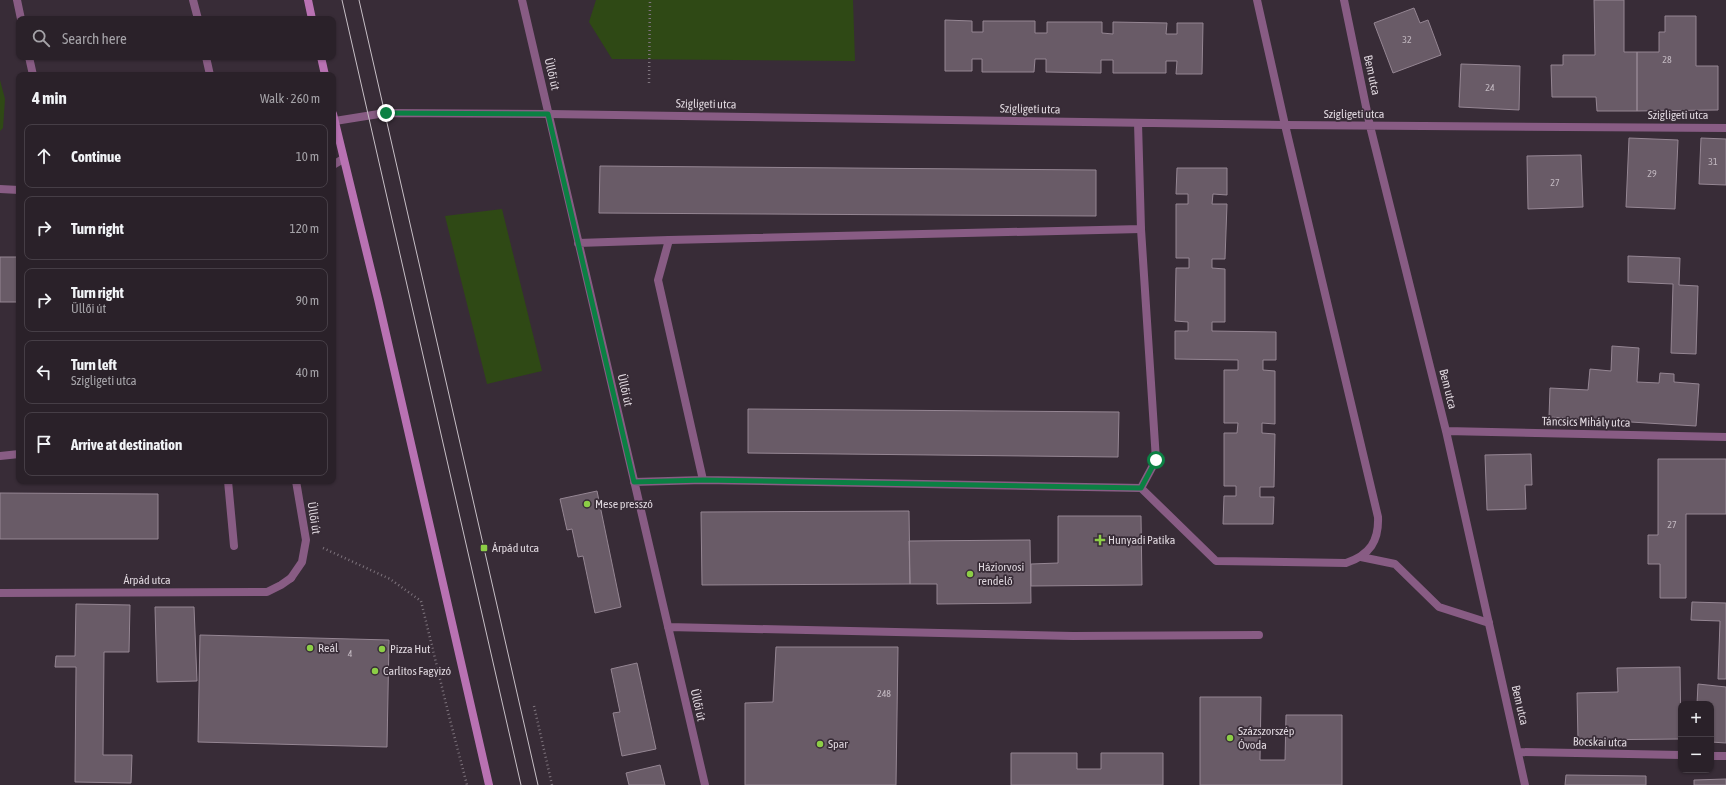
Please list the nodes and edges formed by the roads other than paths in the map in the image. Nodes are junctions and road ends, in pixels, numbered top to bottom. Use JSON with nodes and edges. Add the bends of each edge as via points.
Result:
{"nodes":[{"id":1,"x":17,"y":0,"type":"edge"},
{"id":2,"x":193,"y":0,"type":"edge"},
{"id":3,"x":308,"y":0,"type":"edge"},
{"id":4,"x":522,"y":0,"type":"edge"},
{"id":5,"x":1257,"y":0,"type":"edge"},
{"id":6,"x":1344,"y":0,"type":"edge"},
{"id":7,"x":20,"y":16,"type":"edge"},
{"id":8,"x":197,"y":16,"type":"edge"},
{"id":9,"x":311,"y":16,"type":"edge"},
{"id":10,"x":30,"y":60,"type":"edge"},
{"id":11,"x":207,"y":60,"type":"edge"},
{"id":12,"x":322,"y":60,"type":"edge"},
{"id":13,"x":32,"y":72,"type":"edge"},
{"id":14,"x":209,"y":72,"type":"edge"},
{"id":15,"x":324,"y":72,"type":"edge"},
{"id":16,"x":548,"y":114,"type":"junction"},
{"id":17,"x":336,"y":118,"type":"edge"},
{"id":18,"x":1138,"y":123,"type":"junction"},
{"id":19,"x":1285,"y":125,"type":"junction"},
{"id":20,"x":1370,"y":126,"type":"junction"},
{"id":21,"x":336,"y":127,"type":"edge"},
{"id":22,"x":1726,"y":128,"type":"edge"},
{"id":23,"x":343,"y":159,"type":"junction"},
{"id":24,"x":336,"y":163,"type":"edge"},
{"id":25,"x":0,"y":189,"type":"edge"},
{"id":26,"x":16,"y":190,"type":"edge"},
{"id":27,"x":1141,"y":229,"type":"junction"},
{"id":28,"x":669,"y":240,"type":"junction"},
{"id":29,"x":578,"y":243,"type":"junction"},
{"id":30,"x":1446,"y":431,"type":"junction"},
{"id":31,"x":1726,"y":437,"type":"edge"},
{"id":32,"x":16,"y":454,"type":"edge"},
{"id":33,"x":0,"y":456,"type":"edge"},
{"id":34,"x":703,"y":480,"type":"junction"},
{"id":35,"x":634,"y":482,"type":"junction"},
{"id":36,"x":228,"y":484,"type":"edge"},
{"id":37,"x":297,"y":484,"type":"edge"},
{"id":38,"x":1141,"y":488,"type":"junction"},
{"id":39,"x":234,"y":546,"type":"dead end"},
{"id":40,"x":1361,"y":557,"type":"junction"},
{"id":41,"x":291,"y":578,"type":"joint"},
{"id":42,"x":0,"y":593,"type":"edge"},
{"id":43,"x":1489,"y":623,"type":"junction"},
{"id":44,"x":668,"y":627,"type":"junction"},
{"id":45,"x":1259,"y":635,"type":"dead end"},
{"id":46,"x":1518,"y":752,"type":"junction"},
{"id":47,"x":1678,"y":755,"type":"edge"},
{"id":48,"x":1714,"y":756,"type":"edge"},
{"id":49,"x":1726,"y":756,"type":"edge"},
{"id":50,"x":489,"y":785,"type":"edge"},
{"id":51,"x":705,"y":785,"type":"edge"},
{"id":52,"x":1526,"y":785,"type":"edge"}],
"edges":[{"from":1,"to":7,"type":"street"},
{"from":2,"to":8,"type":"street"},
{"from":3,"to":9,"type":"main road"},
{"from":4,"to":16,"type":"street","name":"Üllői út"},
{"from":5,"to":19,"type":"street"},
{"from":6,"to":20,"type":"street","name":"Bem utca"},
{"from":10,"to":13,"type":"street"},
{"from":11,"to":14,"type":"street"},
{"from":12,"to":15,"type":"main road"},
{"from":16,"to":17,"type":"street","name":"Szigligeti utca","via":[[386,113]]},
{"from":16,"to":18,"type":"street","name":"Szigligeti utca"},
{"from":16,"to":29,"type":"street","name":"Üllői út"},
{"from":18,"to":19,"type":"street","name":"Szigligeti utca"},
{"from":18,"to":27,"type":"street"},
{"from":19,"to":20,"type":"street","name":"Szigligeti utca"},
{"from":19,"to":40,"type":"street","via":[[1378,517],[1377,535],[1373,544]]},
{"from":20,"to":22,"type":"street","name":"Szigligeti utca"},
{"from":20,"to":30,"type":"street","name":"Bem utca"},
{"from":21,"to":23,"type":"main road"},
{"from":23,"to":24,"type":"street"},
{"from":23,"to":50,"type":"main road","via":[[378,299]]},
{"from":25,"to":26,"type":"street"},
{"from":27,"to":28,"type":"street"},
{"from":27,"to":38,"type":"street","via":[[1156,460]]},
{"from":28,"to":29,"type":"street"},
{"from":28,"to":34,"type":"street","via":[[658,280]]},
{"from":29,"to":35,"type":"street","name":"Üllői út"},
{"from":30,"to":31,"type":"street","name":"Táncsics Mihály utca"},
{"from":30,"to":43,"type":"street","name":"Bem utca"},
{"from":32,"to":33,"type":"street"},
{"from":34,"to":35,"type":"street"},
{"from":34,"to":38,"type":"street"},
{"from":35,"to":44,"type":"street","name":"Üllői út"},
{"from":36,"to":39,"type":"street"},
{"from":37,"to":41,"type":"street","name":"Üllői út","via":[[306,540],[302,562]]},
{"from":38,"to":40,"type":"street","via":[[1216,561],[1346,563]]},
{"from":40,"to":43,"type":"street","via":[[1395,564],[1439,607]]},
{"from":41,"to":42,"type":"street","name":"Árpád utca","via":[[267,592]]},
{"from":43,"to":46,"type":"street","name":"Bem utca"},
{"from":44,"to":45,"type":"street","via":[[1065,636]]},
{"from":44,"to":51,"type":"street","name":"Üllői út"},
{"from":46,"to":47,"type":"street","name":"Bocskai utca"},
{"from":46,"to":52,"type":"street","name":"Bem utca"},
{"from":48,"to":49,"type":"street"}]}
